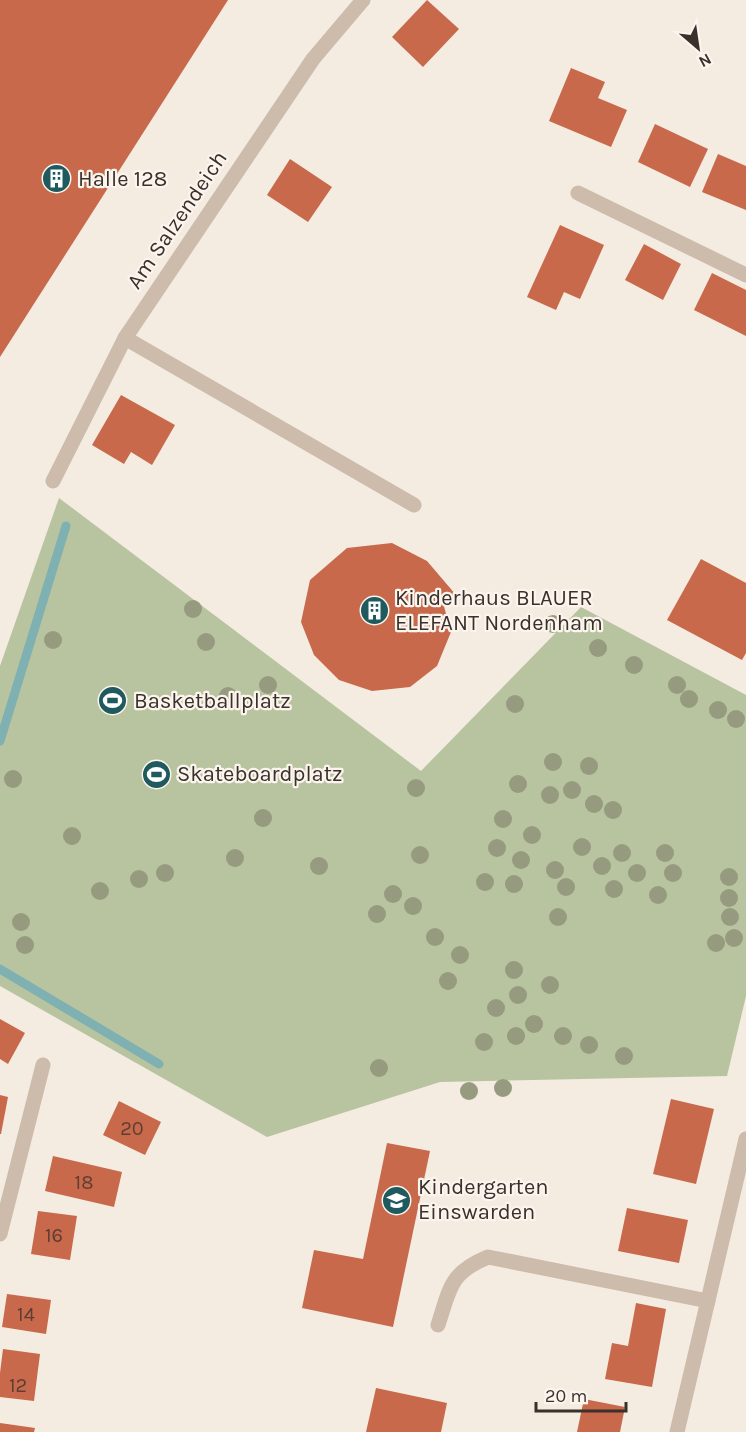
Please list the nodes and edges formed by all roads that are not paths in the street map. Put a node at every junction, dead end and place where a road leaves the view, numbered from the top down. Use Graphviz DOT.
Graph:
graph roads {
  1 [pos="363,0"];
  2 [pos="578,193"];
  3 [pos="746,275"];
  4 [pos="125,338"];
  5 [pos="53,481"];
  6 [pos="414,505"];
  7 [pos="43,1065"];
  8 [pos="746,1139"];
  9 [pos="0,1234"];
  10 [pos="708,1301"];
  11 [pos="438,1325"];
  12 [pos="677,1432"];
  1 -- 4 [label="street, Am Salzendeich"];
  2 -- 3 [label="street"];
  4 -- 5 [label="street, Am Salzendeich"];
  4 -- 6 [label="street"];
  7 -- 9 [label="street"];
  8 -- 10 [label="street"];
  10 -- 11 [label="street"];
  10 -- 12 [label="street"];
}
